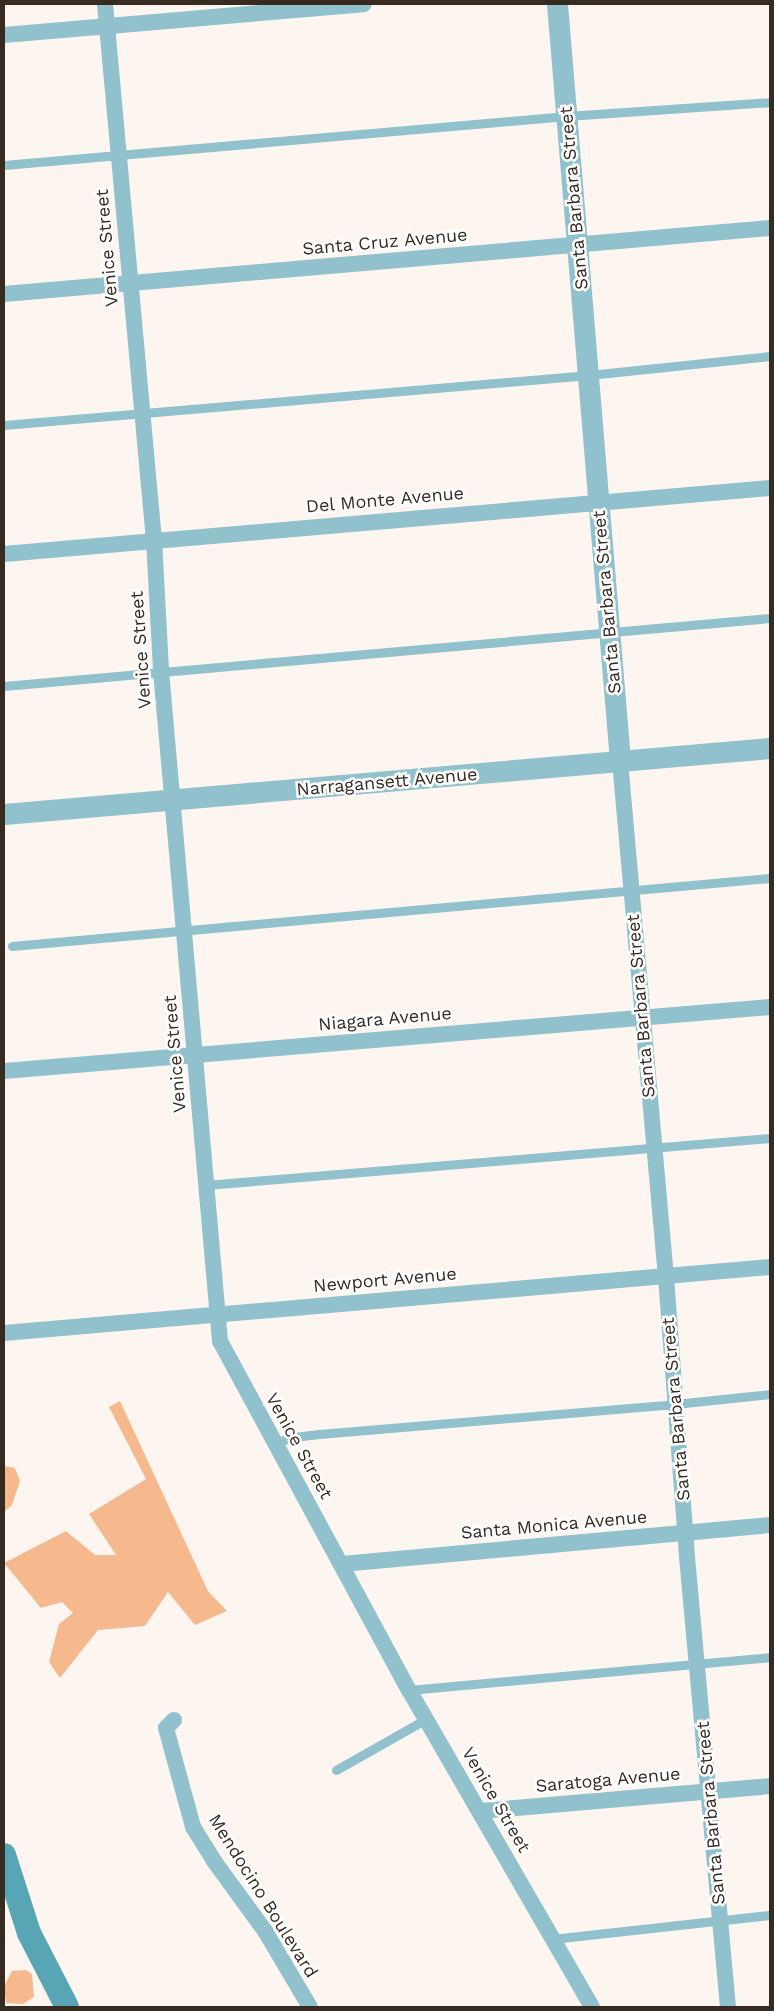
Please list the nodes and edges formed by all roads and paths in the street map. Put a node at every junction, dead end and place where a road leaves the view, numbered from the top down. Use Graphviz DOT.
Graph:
graph roads {
  1 [pos="105,4"];
  2 [pos="364,4"];
  3 [pos="556,4"];
  4 [pos="107,26"];
  5 [pos="4,35"];
  6 [pos="770,102"];
  7 [pos="567,116"];
  8 [pos="118,156"];
  9 [pos="4,166"];
  10 [pos="770,228"];
  11 [pos="578,246"];
  12 [pos="130,283"];
  13 [pos="4,294"];
  14 [pos="770,356"];
  15 [pos="589,375"];
  16 [pos="142,413"];
  17 [pos="4,425"];
  18 [pos="770,488"];
  19 [pos="598,502"];
  20 [pos="154,540"];
  21 [pos="4,554"];
  22 [pos="770,618"];
  23 [pos="609,630"];
  24 [pos="161,672"];
  25 [pos="4,686"];
  26 [pos="770,748"];
  27 [pos="620,761"];
  28 [pos="173,801"];
  29 [pos="4,814"];
  30 [pos="770,878"];
  31 [pos="631,890"];
  32 [pos="184,929"];
  33 [pos="12,946"];
  34 [pos="770,1007"];
  35 [pos="643,1019"];
  36 [pos="196,1056"];
  37 [pos="4,1071"];
  38 [pos="770,1138"];
  39 [pos="654,1148"];
  40 [pos="206,1185"];
  41 [pos="770,1267"];
  42 [pos="666,1277"];
  43 [pos="218,1315"];
  44 [pos="4,1333"];
  45 [pos="770,1394"];
  46 [pos="675,1404"];
  47 [pos="274,1443"];
  48 [pos="770,1526"];
  49 [pos="686,1533"];
  50 [pos="342,1564"];
  51 [pos="770,1657"];
  52 [pos="698,1663"];
  53 [pos="409,1690"];
  54 [pos="426,1719"];
  55 [pos="174,1720"];
  56 [pos="336,1770"];
  57 [pos="770,1786"];
  58 [pos="708,1791"];
  59 [pos="480,1811"];
  60 [pos="4,1856"];
  61 [pos="770,1915"];
  62 [pos="721,1919"];
  63 [pos="552,1939"];
  64 [pos="67,2007"];
  65 [pos="310,2007"];
  66 [pos="592,2007"];
  67 [pos="728,2007"];
  1 -- 4 [label="street, Venice Street"];
  2 -- 4 [label="street"];
  3 -- 7 [label="street, Santa Barbara Street"];
  4 -- 5 [label="street"];
  4 -- 8 [label="street, Venice Street"];
  6 -- 7 [label="lane"];
  7 -- 8 [label="lane"];
  7 -- 11 [label="street, Santa Barbara Street"];
  8 -- 9 [label="lane"];
  8 -- 12 [label="street, Venice Street"];
  10 -- 11 [label="street, Santa Cruz Avenue"];
  11 -- 12 [label="street, Santa Cruz Avenue"];
  11 -- 15 [label="street, Santa Barbara Street"];
  12 -- 13 [label="street, Santa Cruz Avenue"];
  12 -- 16 [label="street, Venice Street"];
  14 -- 15 [label="lane"];
  15 -- 16 [label="lane"];
  15 -- 19 [label="street, Santa Barbara Street"];
  16 -- 17 [label="lane"];
  16 -- 20 [label="street, Venice Street"];
  18 -- 19 [label="street, Del Monte Avenue"];
  19 -- 20 [label="street, Del Monte Avenue"];
  19 -- 23 [label="street, Santa Barbara Street"];
  20 -- 21 [label="street, Del Monte Avenue"];
  20 -- 24 [label="street, Venice Street"];
  22 -- 23 [label="lane"];
  23 -- 24 [label="lane"];
  23 -- 27 [label="street, Santa Barbara Street"];
  24 -- 25 [label="lane"];
  24 -- 28 [label="street, Venice Street"];
  26 -- 27 [label="street, Narragansett Avenue"];
  27 -- 28 [label="street, Narragansett Avenue"];
  27 -- 31 [label="street, Santa Barbara Street"];
  28 -- 29 [label="street, Narragansett Avenue"];
  28 -- 32 [label="street, Venice Street"];
  30 -- 31 [label="lane"];
  31 -- 32 [label="lane"];
  31 -- 35 [label="street, Santa Barbara Street"];
  32 -- 33 [label="lane"];
  32 -- 36 [label="street, Venice Street"];
  34 -- 35 [label="street, Niagara Avenue"];
  35 -- 36 [label="street, Niagara Avenue"];
  35 -- 39 [label="street, Santa Barbara Street"];
  36 -- 37 [label="street, Niagara Avenue"];
  36 -- 40 [label="street, Venice Street"];
  38 -- 39 [label="lane"];
  39 -- 40 [label="lane"];
  39 -- 42 [label="street, Santa Barbara Street"];
  40 -- 43 [label="street, Venice Street"];
  41 -- 42 [label="street, Newport Avenue"];
  42 -- 43 [label="street, Newport Avenue"];
  42 -- 46 [label="street, Santa Barbara Street"];
  43 -- 44 [label="street, Newport Avenue"];
  43 -- 47 [label="street, Venice Street"];
  45 -- 46 [label="lane"];
  46 -- 47 [label="lane"];
  46 -- 49 [label="street, Santa Barbara Street"];
  47 -- 50 [label="street, Venice Street"];
  48 -- 49 [label="street, Santa Monica Avenue"];
  49 -- 50 [label="street, Santa Monica Avenue"];
  49 -- 52 [label="street, Santa Barbara Street"];
  50 -- 53 [label="street, Venice Street"];
  51 -- 52 [label="lane"];
  52 -- 53 [label="lane"];
  52 -- 58 [label="street, Santa Barbara Street"];
  53 -- 54 [label="street, Venice Street"];
  54 -- 56 [label="lane"];
  54 -- 59 [label="street, Venice Street"];
  55 -- 65 [label="street, Mendocino Boulevard"];
  57 -- 58 [label="street, Saratoga Avenue"];
  58 -- 59 [label="street, Saratoga Avenue"];
  58 -- 62 [label="street, Santa Barbara Street"];
  59 -- 63 [label="street, Venice Street"];
  60 -- 64 [label="main road"];
  61 -- 62 [label="lane"];
  62 -- 63 [label="lane"];
  62 -- 67 [label="street, Santa Barbara Street"];
  63 -- 66 [label="street, Venice Street"];
}
